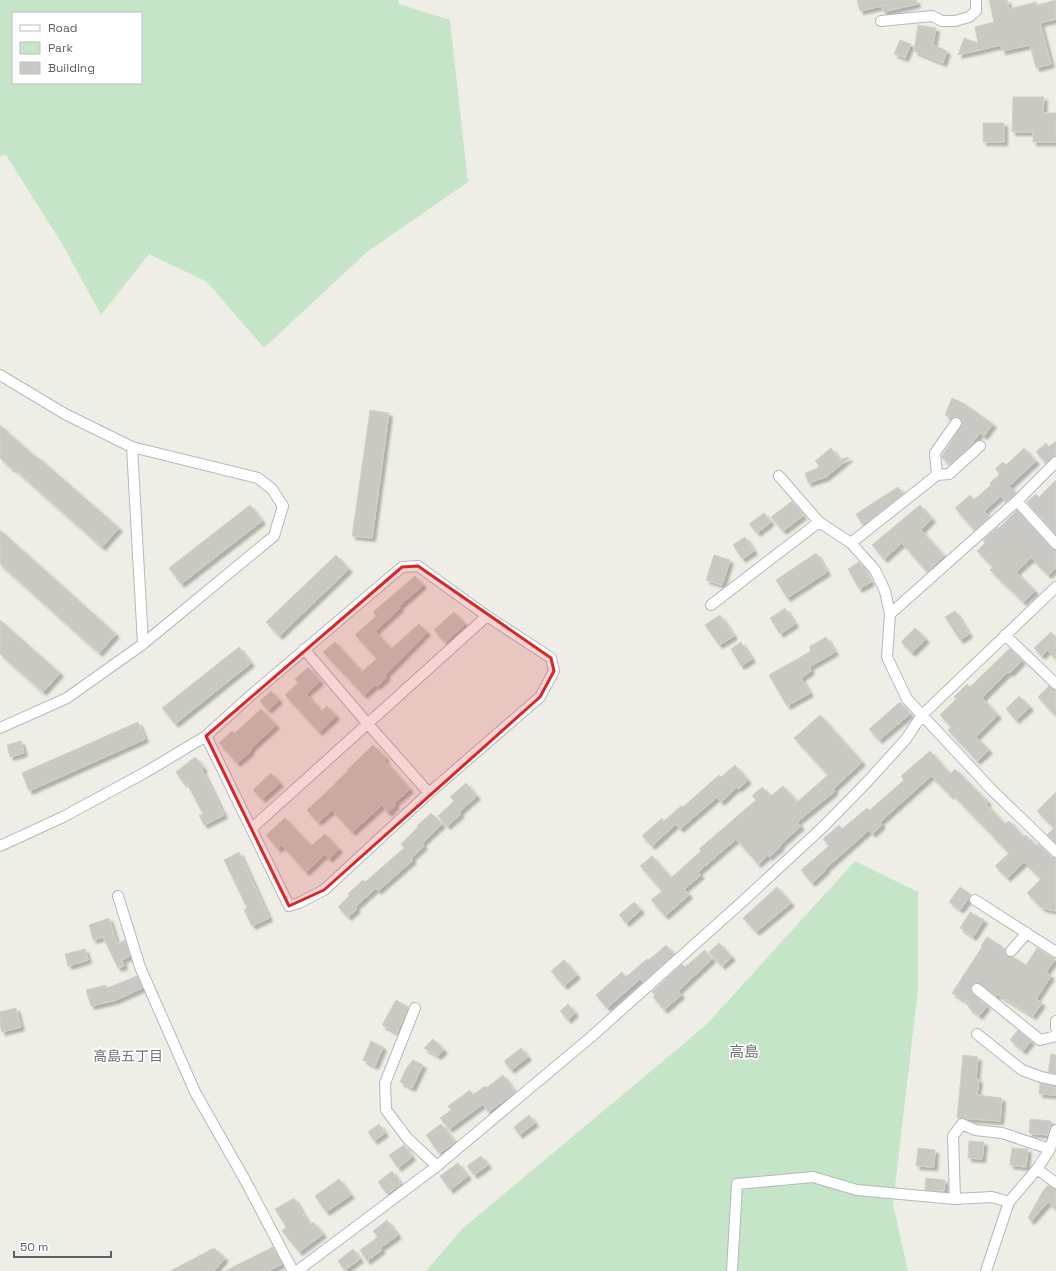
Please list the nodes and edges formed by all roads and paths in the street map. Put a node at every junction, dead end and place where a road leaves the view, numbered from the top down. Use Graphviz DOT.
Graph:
graph roads {
  1 [pos="976,0"];
  2 [pos="881,20"];
  3 [pos="0,375"];
  4 [pos="956,423"];
  5 [pos="980,446"];
  6 [pos="132,447"];
  7 [pos="1056,462"];
  8 [pos="936,475"];
  9 [pos="779,476"];
  10 [pos="1017,501"];
  11 [pos="819,522"];
  12 [pos="851,543"];
  13 [pos="1056,544"];
  14 [pos="1056,587"];
  15 [pos="711,605"];
  16 [pos="890,614"];
  17 [pos="487,616"];
  18 [pos="1005,635"];
  19 [pos="143,644"];
  20 [pos="304,649"];
  21 [pos="1056,684"];
  22 [pos="922,715"];
  23 [pos="367,723"];
  24 [pos="0,728"];
  25 [pos="206,736"];
  26 [pos="429,793"];
  27 [pos="251,829"];
  28 [pos="0,846"];
  29 [pos="1056,852"];
  30 [pos="118,896"];
  31 [pos="975,900"];
  32 [pos="1027,933"];
  33 [pos="1011,951"];
  34 [pos="1056,952"];
  35 [pos="977,989"];
  36 [pos="415,1008"];
  37 [pos="1056,1021"];
  38 [pos="1056,1028"];
  39 [pos="977,1034"];
  40 [pos="1056,1036"];
  41 [pos="1056,1080"];
  42 [pos="1056,1130"];
  43 [pos="1050,1149"];
  44 [pos="437,1166"];
  45 [pos="1037,1169"];
  46 [pos="1056,1183"];
  47 [pos="955,1199"];
  48 [pos="1009,1202"];
  49 [pos="293,1271"];
  50 [pos="297,1271"];
  51 [pos="732,1271"];
  52 [pos="986,1271"];
  1 -- 2 [label="street"];
  3 -- 6 [label="street"];
  4 -- 8 [label="street"];
  5 -- 8 [label="street"];
  6 -- 19 [label="street"];
  6 -- 19 [label="street"];
  7 -- 10 [label="street"];
  8 -- 12 [label="street"];
  9 -- 11 [label="street"];
  10 -- 13 [label="street"];
  10 -- 16 [label="street"];
  11 -- 12 [label="street"];
  11 -- 15 [label="street"];
  12 -- 16 [label="street"];
  14 -- 18 [label="street"];
  16 -- 22 [label="street"];
  17 -- 20 [label="street"];
  17 -- 23 [label="street"];
  17 -- 26 [label="street"];
  18 -- 21 [label="street"];
  18 -- 22 [label="street"];
  19 -- 24 [label="street"];
  20 -- 23 [label="street"];
  20 -- 25 [label="street"];
  22 -- 29 [label="street"];
  22 -- 44 [label="street"];
  23 -- 26 [label="street"];
  23 -- 27 [label="street"];
  25 -- 27 [label="street"];
  25 -- 28 [label="street"];
  26 -- 27 [label="street"];
  30 -- 49 [label="street"];
  31 -- 32 [label="street"];
  32 -- 33 [label="street"];
  32 -- 34 [label="street"];
  35 -- 40 [label="street"];
  36 -- 44 [label="street"];
  37 -- 38 [label="street"];
  39 -- 41 [label="street"];
  42 -- 43 [label="street"];
  43 -- 45 [label="street"];
  43 -- 47 [label="street"];
  44 -- 50 [label="street"];
  45 -- 46 [label="street"];
  45 -- 48 [label="street"];
  47 -- 48 [label="street"];
  47 -- 51 [label="street"];
  48 -- 52 [label="street"];
}
